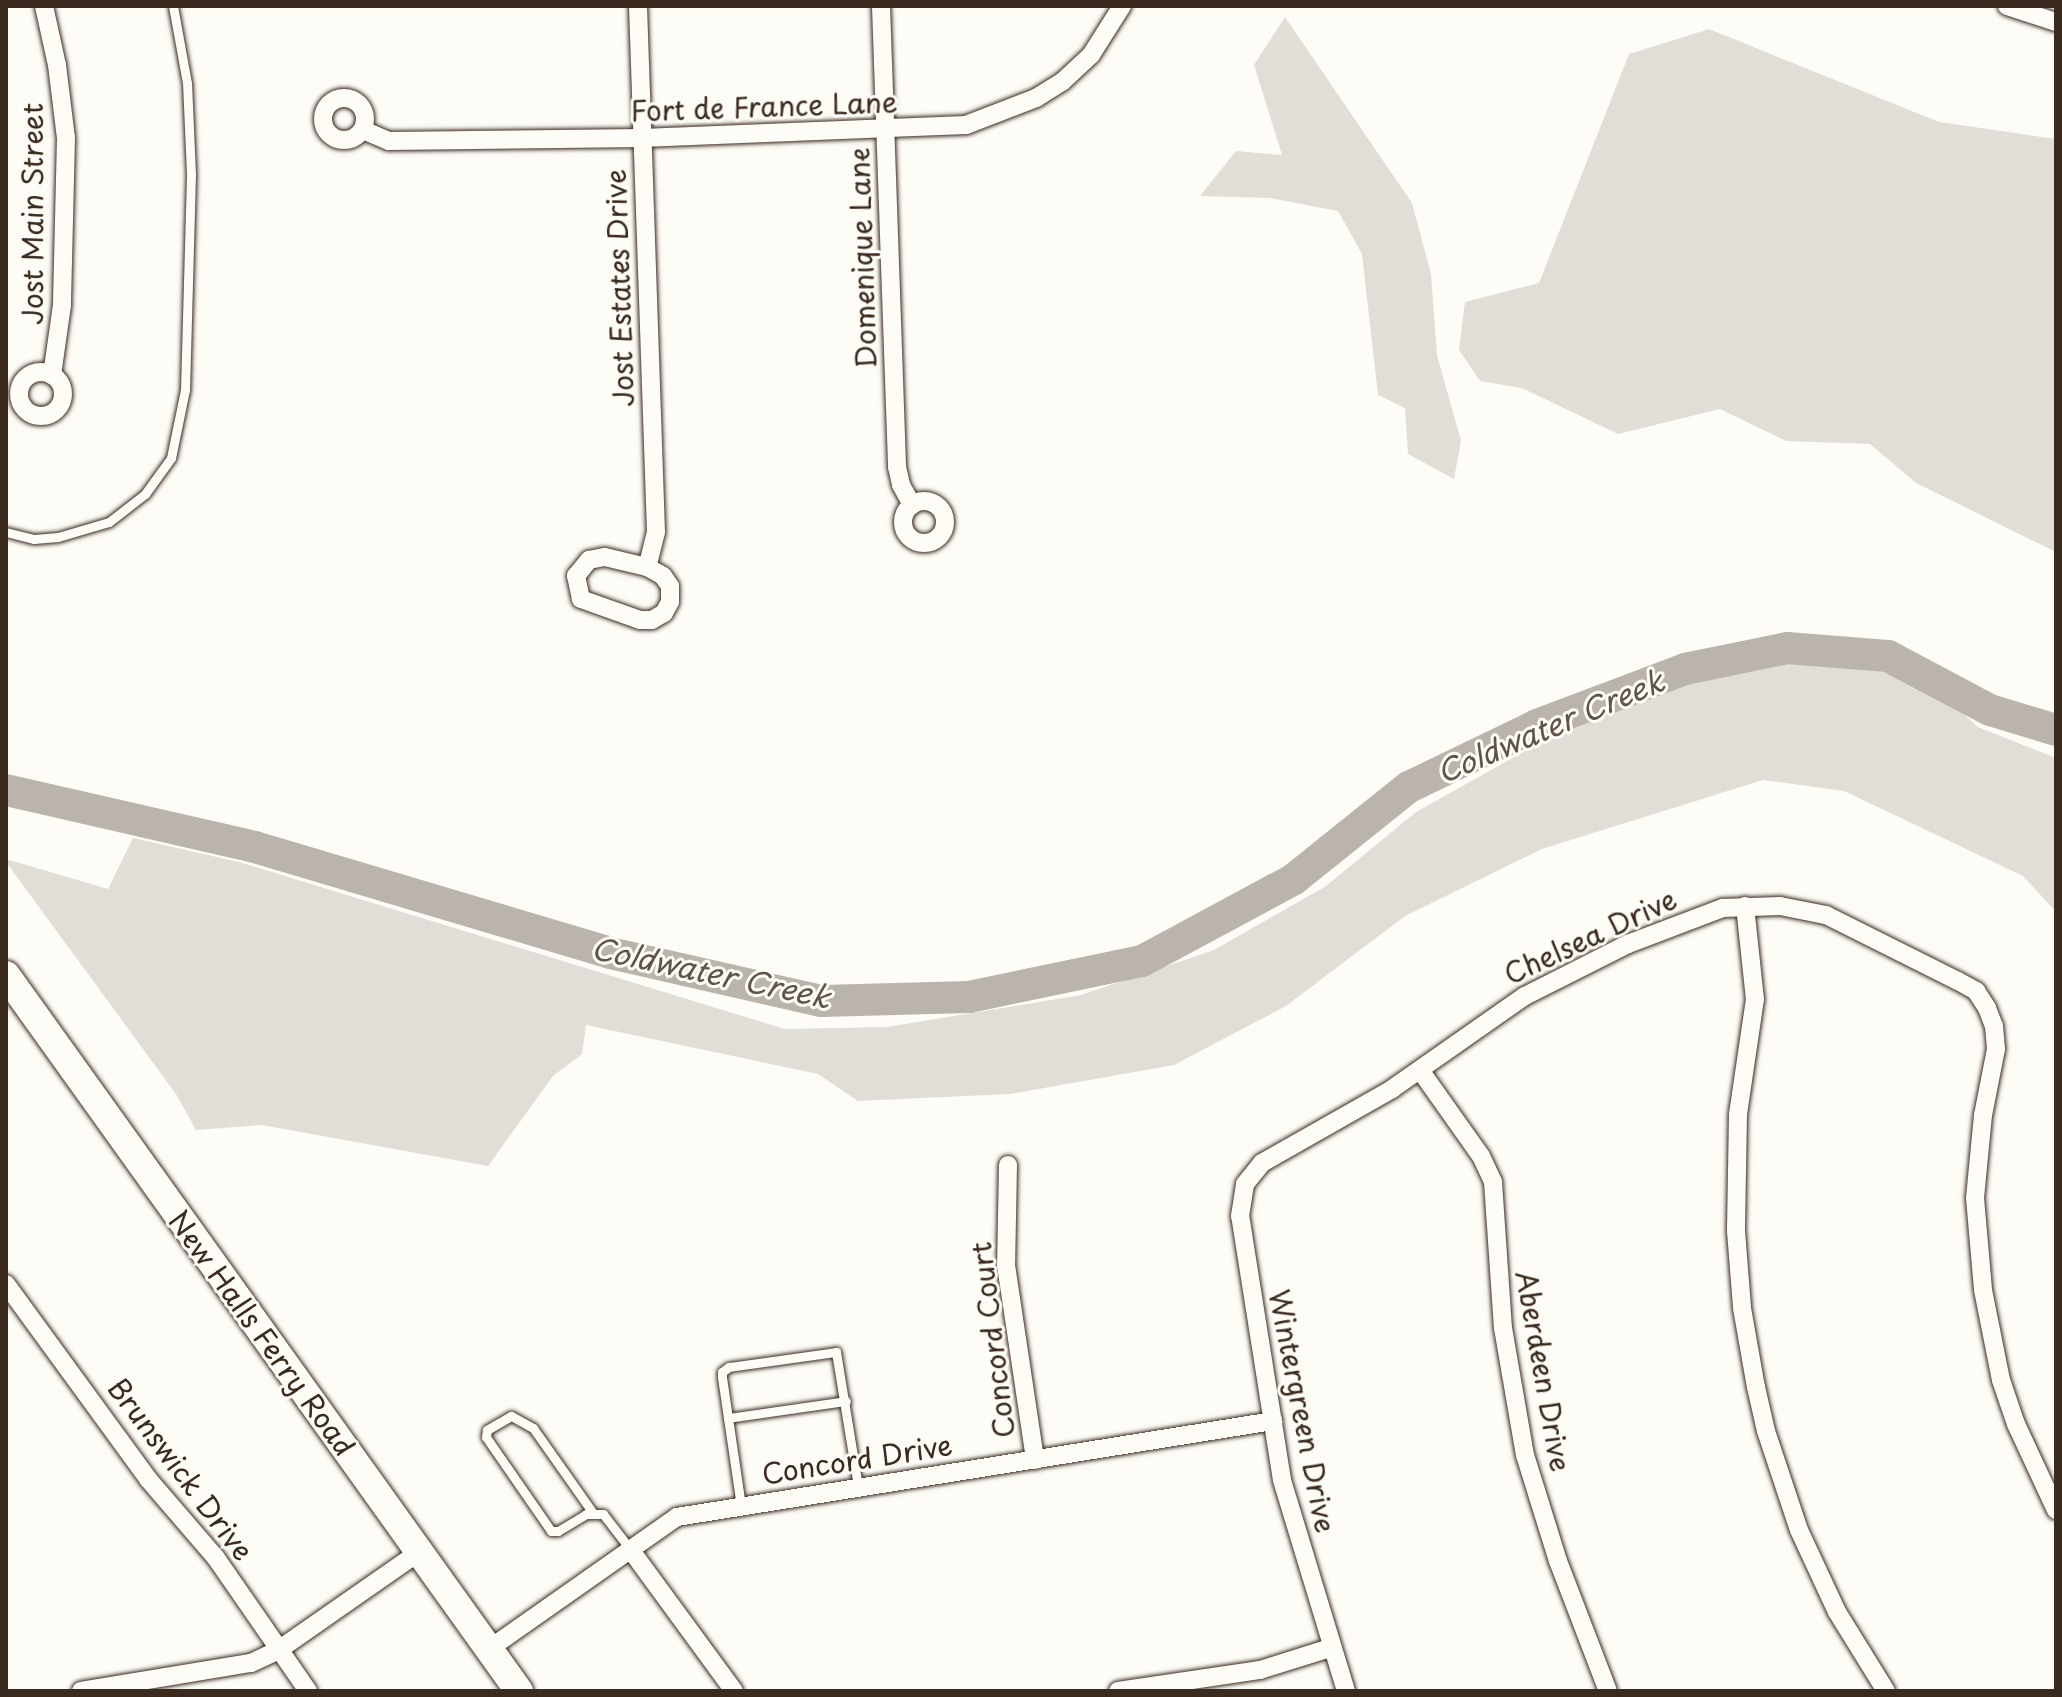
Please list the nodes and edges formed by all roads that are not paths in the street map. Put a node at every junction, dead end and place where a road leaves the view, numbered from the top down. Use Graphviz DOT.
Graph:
graph roads {
  1 [pos="44,6"];
  2 [pos="173,6"];
  3 [pos="638,6"];
  4 [pos="881,6"];
  5 [pos="1122,6"];
  6 [pos="2007,6"];
  7 [pos="2056,22"];
  8 [pos="363,130"];
  9 [pos="885,130"];
  10 [pos="642,138"];
  11 [pos="52,375"];
  12 [pos="912,505"];
  13 [pos="6,532"];
  14 [pos="647,567"];
  15 [pos="1745,906"];
  16 [pos="6,975"];
  17 [pos="1420,1070"];
  18 [pos="1008,1165"];
  19 [pos="1245,1184"];
  20 [pos="6,1284"];
  21 [pos="846,1401"];
  22 [pos="728,1418"];
  23 [pos="1273,1421"];
  24 [pos="1035,1460"];
  25 [pos="858,1487"];
  26 [pos="741,1506"];
  27 [pos="2056,1510"];
  28 [pos="593,1513"];
  29 [pos="630,1549"];
  30 [pos="419,1552"];
  31 [pos="1330,1648"];
  32 [pos="489,1649"];
  33 [pos="277,1651"];
  34 [pos="81,1691"];
  35 [pos="308,1691"];
  36 [pos="519,1691"];
  37 [pos="734,1691"];
  38 [pos="1118,1691"];
  39 [pos="1346,1691"];
  40 [pos="1608,1691"];
  41 [pos="1886,1691"];
  1 -- 11 [label="street, Jost Main Street"];
  2 -- 13 [label="lane"];
  3 -- 10 [label="street, Jost Estates Drive"];
  4 -- 9 [label="street, Domenique Lane"];
  5 -- 9 [label="street, Fort de France Lane"];
  6 -- 7 [label="street"];
  8 -- 10 [label="street, Fort de France Lane"];
  9 -- 10 [label="street, Fort de France Lane"];
  9 -- 12 [label="street, Domenique Lane"];
  10 -- 14 [label="street, Jost Estates Drive"];
  14 -- 14 [label="street"];
  15 -- 17 [label="street, Chelsea Drive"];
  15 -- 27 [label="street, Chelsea Drive"];
  15 -- 41 [label="street"];
  16 -- 30 [label="main road, New Halls Ferry Road"];
  17 -- 19 [label="street, Chelsea Drive"];
  17 -- 40 [label="street, Aberdeen Drive"];
  18 -- 24 [label="street, Concord Court"];
  19 -- 23 [label="street, Wintergreen Drive"];
  20 -- 33 [label="street, Brunswick Drive"];
  21 -- 22 [label="lane"];
  21 -- 22 [label="lane"];
  21 -- 25 [label="lane"];
  22 -- 26 [label="lane"];
  23 -- 24 [label="street, Concord Drive"];
  23 -- 31 [label="street, Wintergreen Drive"];
  24 -- 25 [label="street, Concord Drive"];
  25 -- 26 [label="street, Concord Drive"];
  26 -- 29 [label="street, Concord Drive"];
  28 -- 28 [label="lane"];
  28 -- 29 [label="lane"];
  29 -- 32 [label="street, Concord Drive"];
  29 -- 37 [label="street"];
  30 -- 32 [label="main road, New Halls Ferry Road"];
  30 -- 33 [label="street"];
  31 -- 38 [label="street"];
  31 -- 39 [label="street, Wintergreen Drive"];
  32 -- 36 [label="main road, New Halls Ferry Road"];
  33 -- 34 [label="street"];
  33 -- 35 [label="street, Brunswick Drive"];
}
